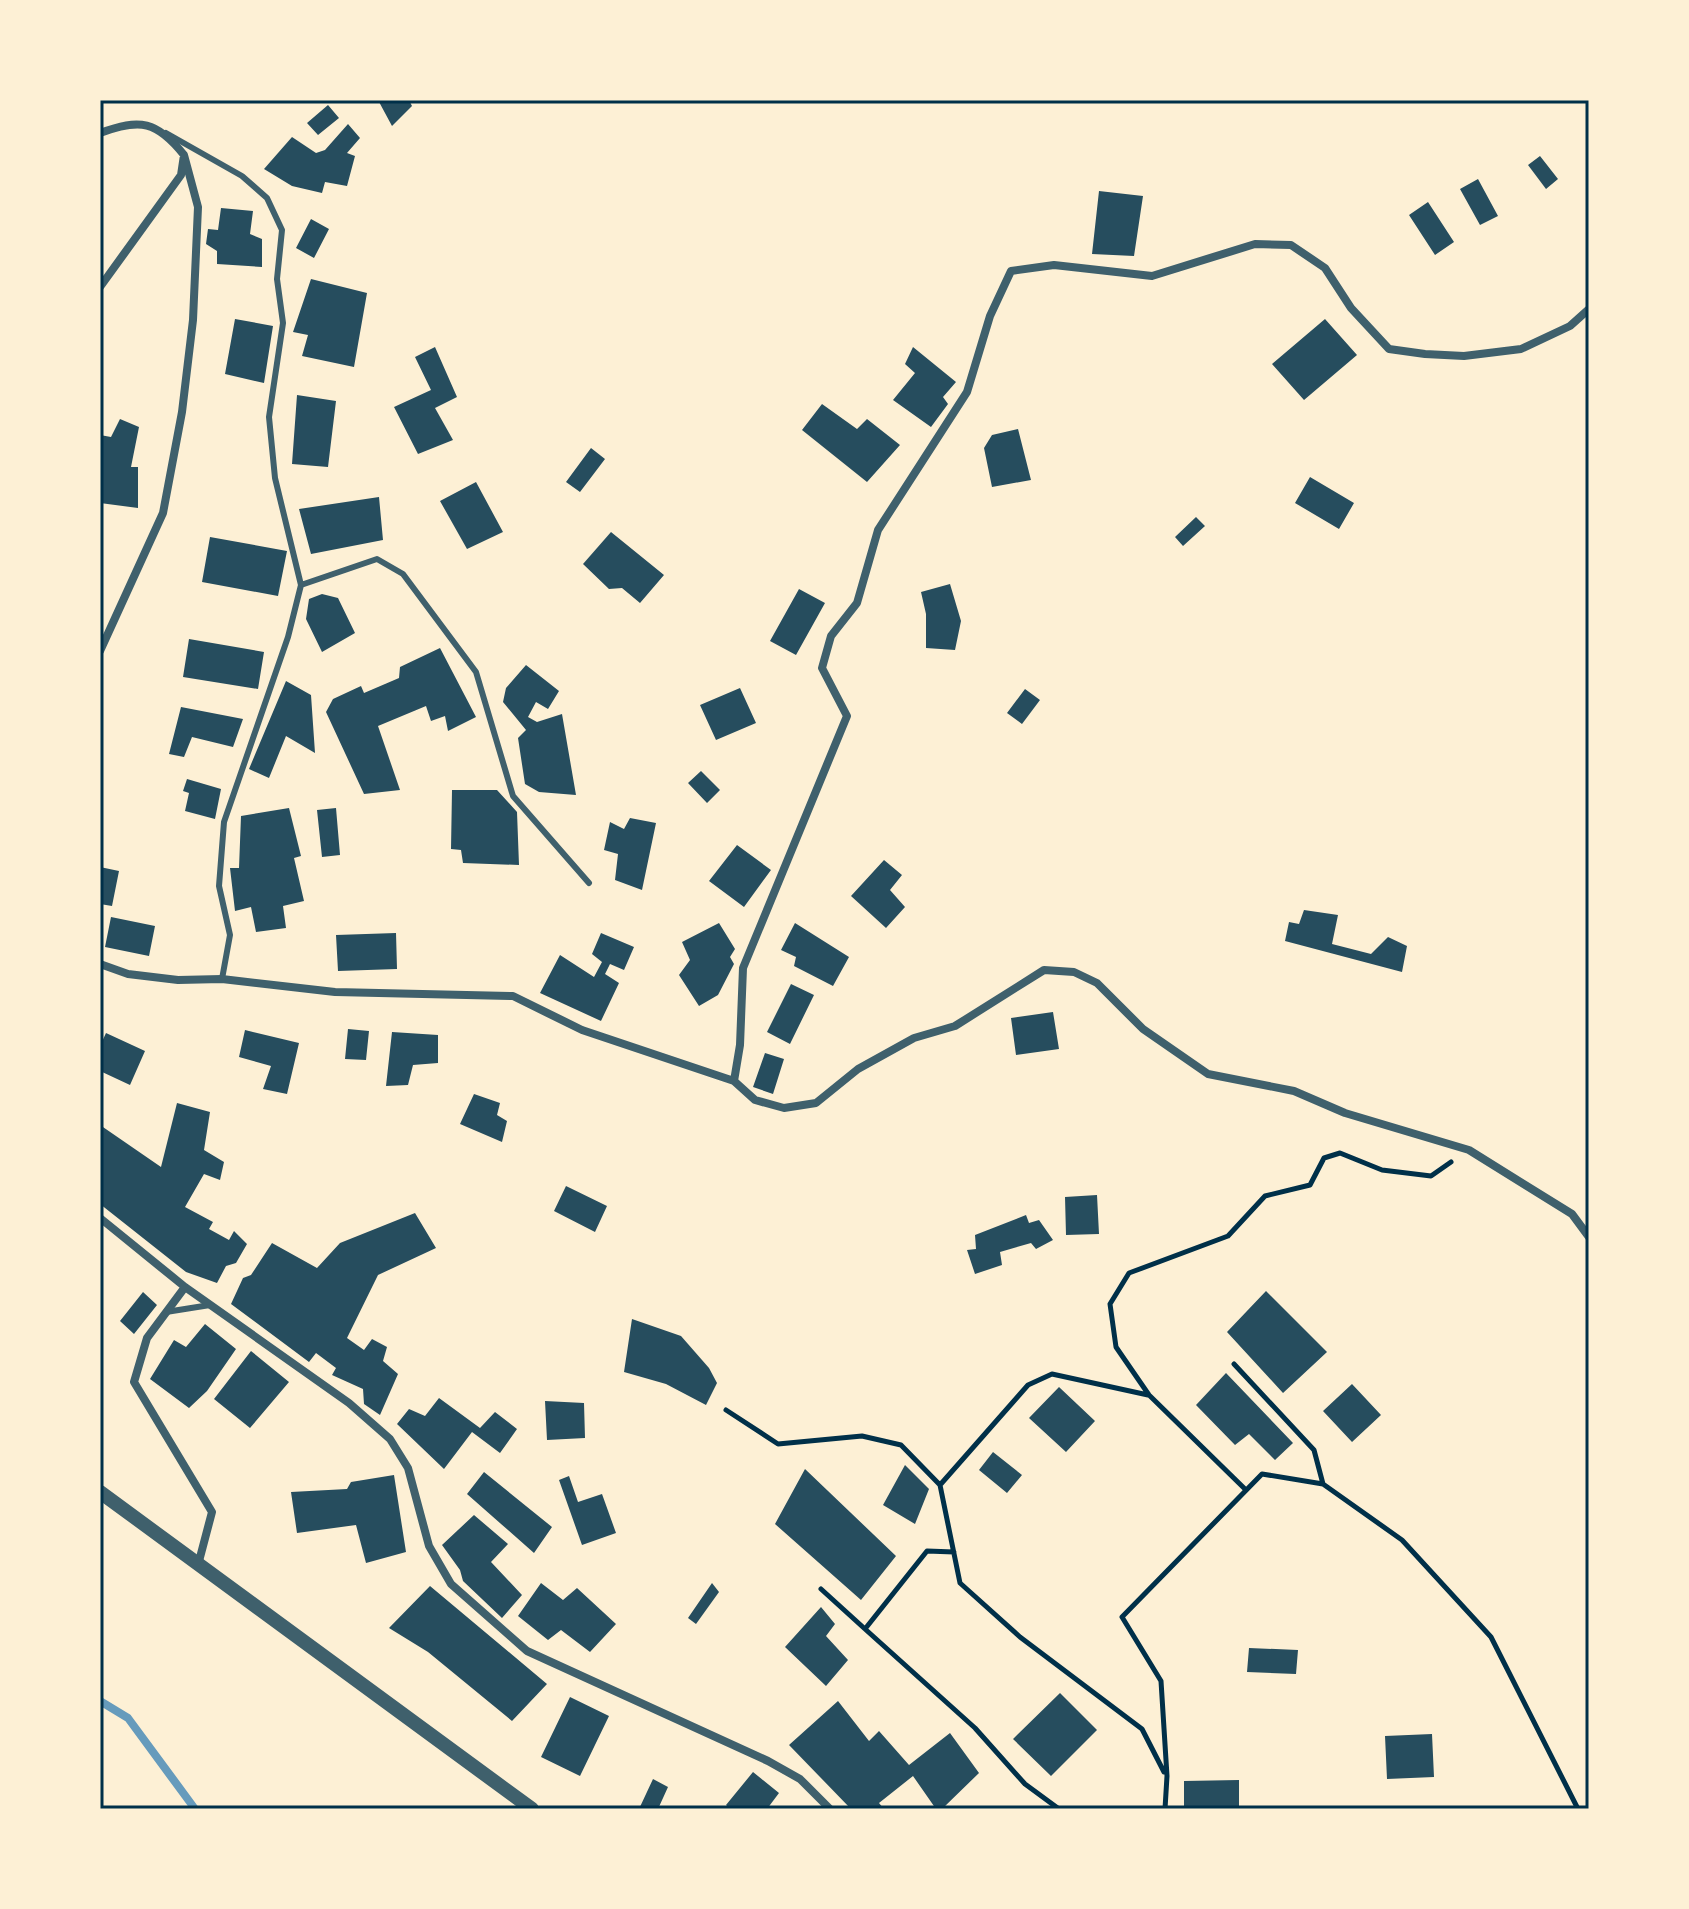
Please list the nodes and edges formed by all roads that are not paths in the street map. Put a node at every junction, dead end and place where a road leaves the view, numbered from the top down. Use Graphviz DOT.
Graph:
graph roads {
  1 [pos="100,133"];
  2 [pos="166,133"];
  3 [pos="184,155"];
  4 [pos="100,287"];
  5 [pos="1589,309"];
  6 [pos="301,585"];
  7 [pos="100,651"];
  8 [pos="589,883"];
  9 [pos="100,964"];
  10 [pos="222,979"];
  11 [pos="734,1081"];
  12 [pos="100,1218"];
  13 [pos="1589,1237"];
  14 [pos="185,1287"];
  15 [pos="210,1305"];
  16 [pos="166,1312"];
  17 [pos="100,1492"];
  18 [pos="198,1566"];
  19 [pos="532,1809"];
  20 [pos="830,1809"];
  1 -- 2 [label="street"];
  2 -- 3 [label="street"];
  2 -- 6 [label="lane"];
  3 -- 4 [label="street"];
  3 -- 7 [label="street"];
  5 -- 11 [label="street"];
  6 -- 8 [label="lane"];
  6 -- 10 [label="lane"];
  9 -- 10 [label="street"];
  10 -- 11 [label="street"];
  11 -- 13 [label="street"];
  12 -- 14 [label="street"];
  14 -- 15 [label="street"];
  14 -- 16 [label="street"];
  15 -- 16 [label="lane"];
  15 -- 20 [label="street"];
  16 -- 18 [label="street"];
  17 -- 18 [label="street"];
  18 -- 19 [label="street"];
}
